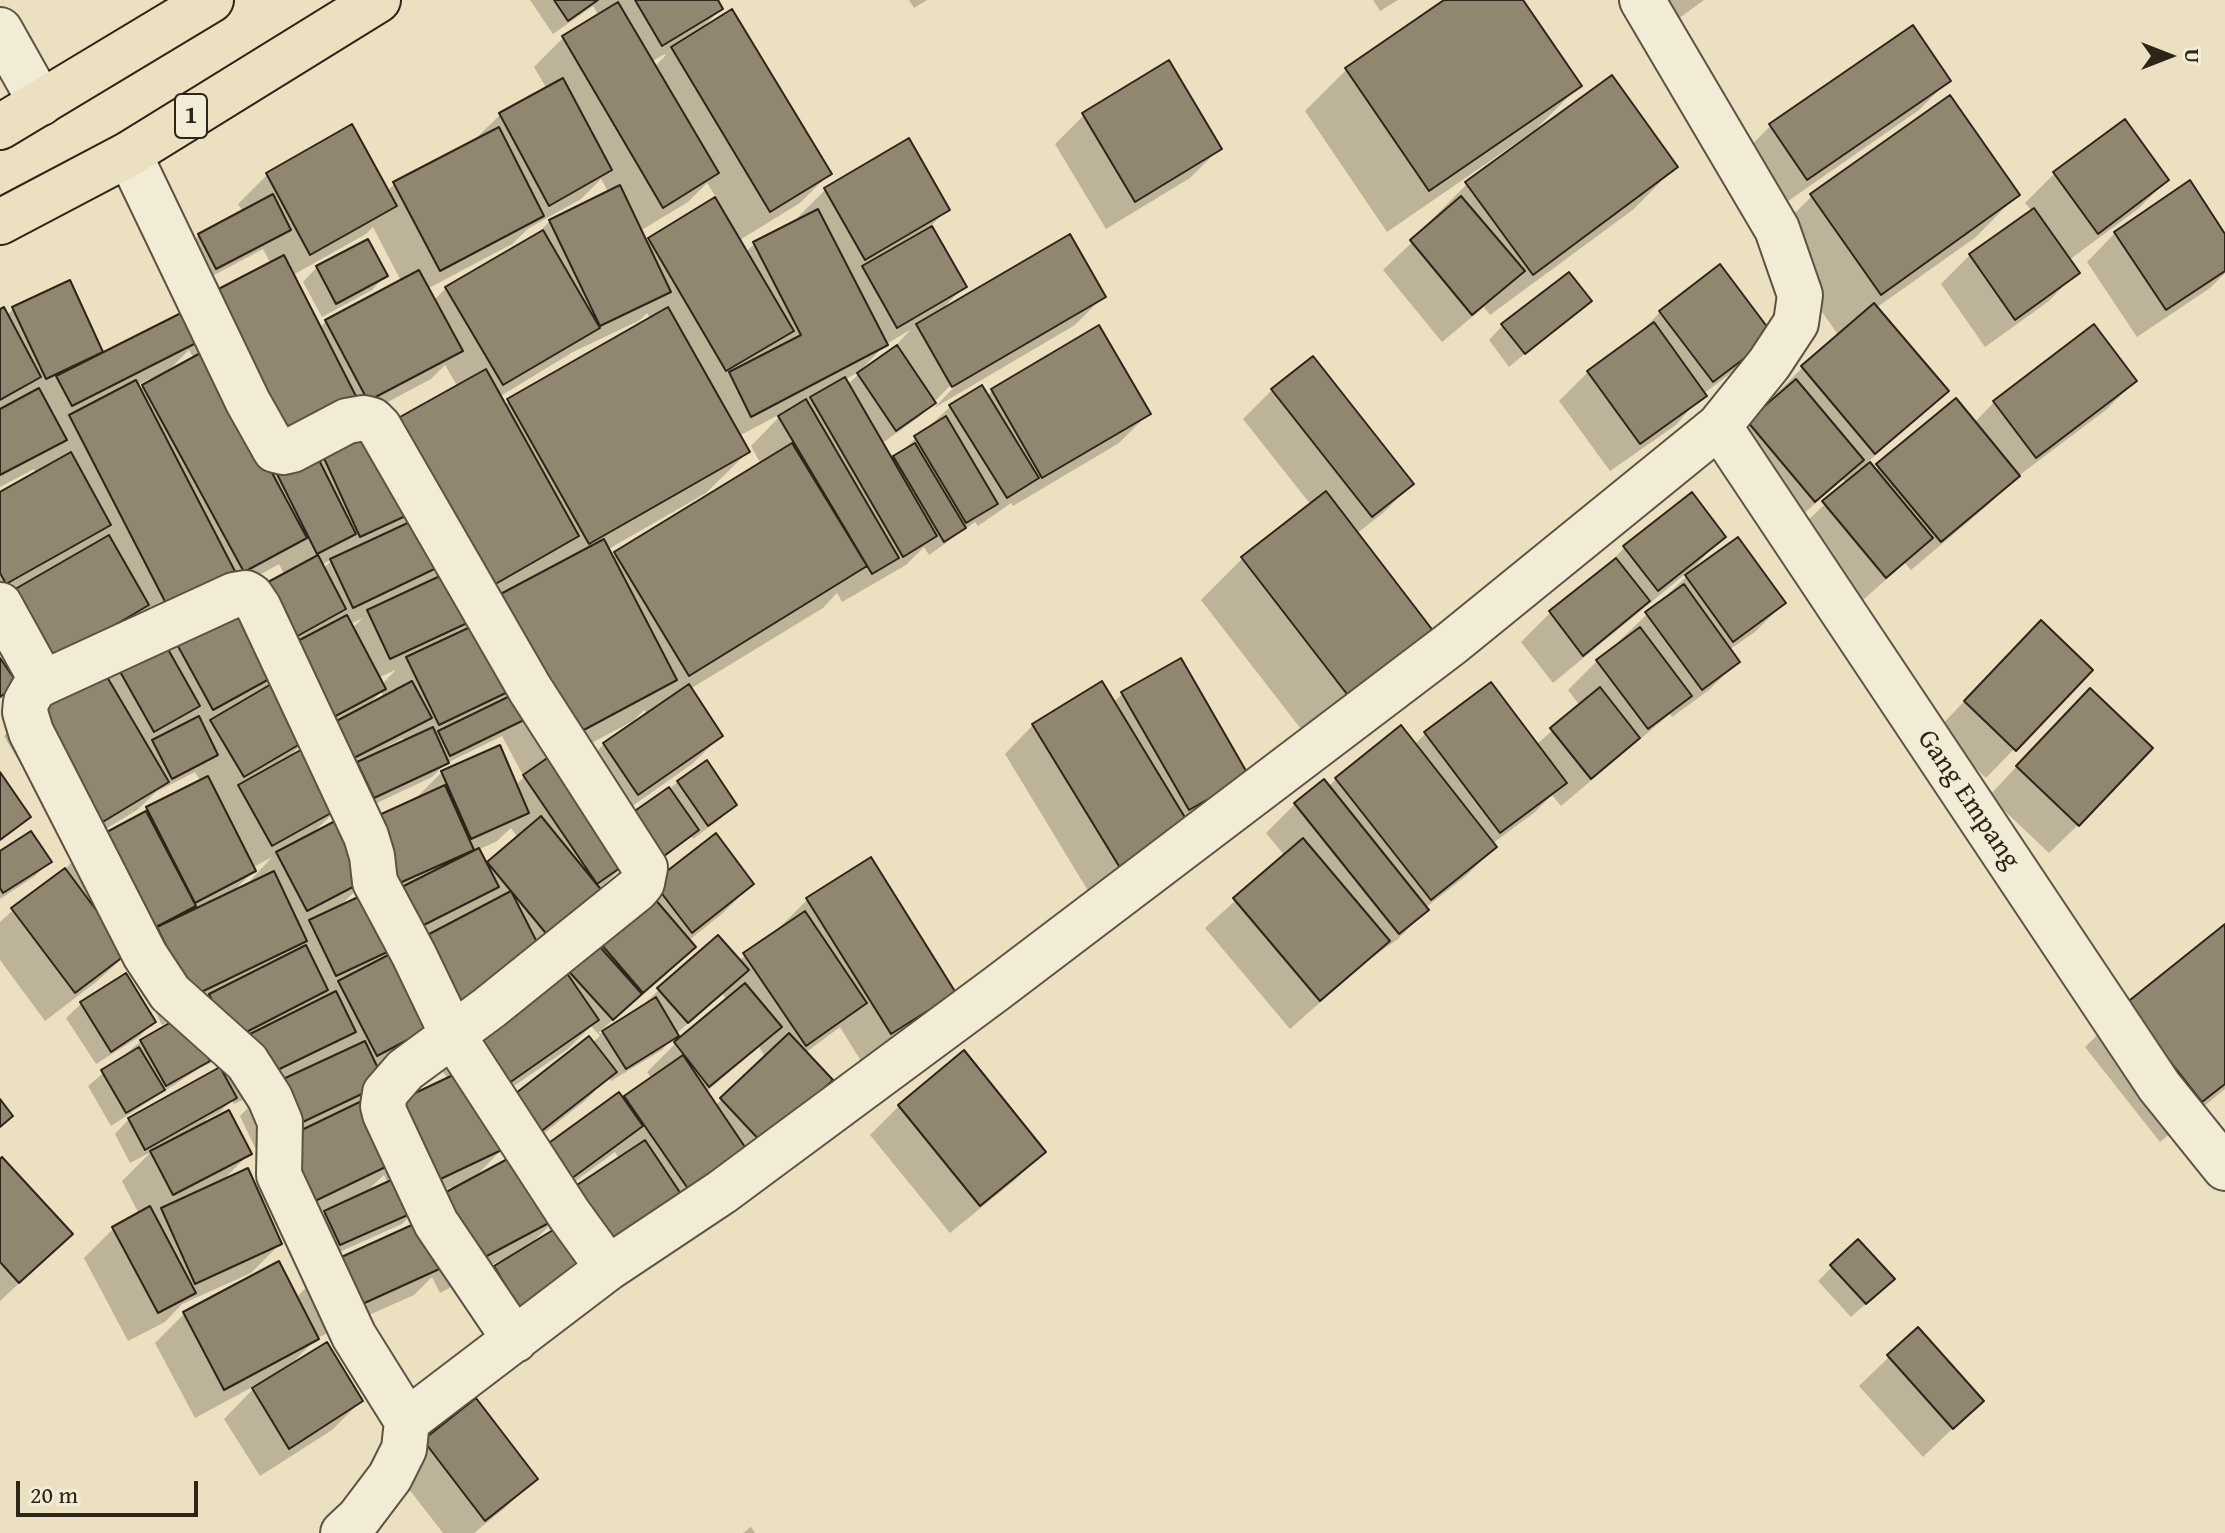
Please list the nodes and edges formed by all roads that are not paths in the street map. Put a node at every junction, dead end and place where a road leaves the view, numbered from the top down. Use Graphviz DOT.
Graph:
graph roads {
  1 [pos="211,0"];
  2 [pos="378,0"];
  3 [pos="1642,0"];
  4 [pos="0,30"];
  5 [pos="41,103"];
  6 [pos="0,127"];
  7 [pos="129,154"];
  8 [pos="0,222"];
  9 [pos="1719,426"];
  10 [pos="0,605"];
  11 [pos="43,683"];
  12 [pos="452,1034"];
  13 [pos="2225,1168"];
  14 [pos="608,1268"];
  15 [pos="515,1340"];
  16 [pos="407,1421"];
  17 [pos="343,1533"];
  1 -- 5 [label="highway"];
  2 -- 7 [label="highway, 1"];
  3 -- 9 [label="street"];
  4 -- 5 [label="street"];
  5 -- 6 [label="highway"];
  7 -- 8 [label="highway, 1"];
  7 -- 12 [label="street"];
  9 -- 13 [label="street, Gang Empang"];
  9 -- 14 [label="street"];
  10 -- 11 [label="street"];
  11 -- 12 [label="street"];
  11 -- 16 [label="street"];
  12 -- 14 [label="street"];
  12 -- 15 [label="street"];
  14 -- 15 [label="street"];
  15 -- 16 [label="street"];
  16 -- 17 [label="street"];
}
